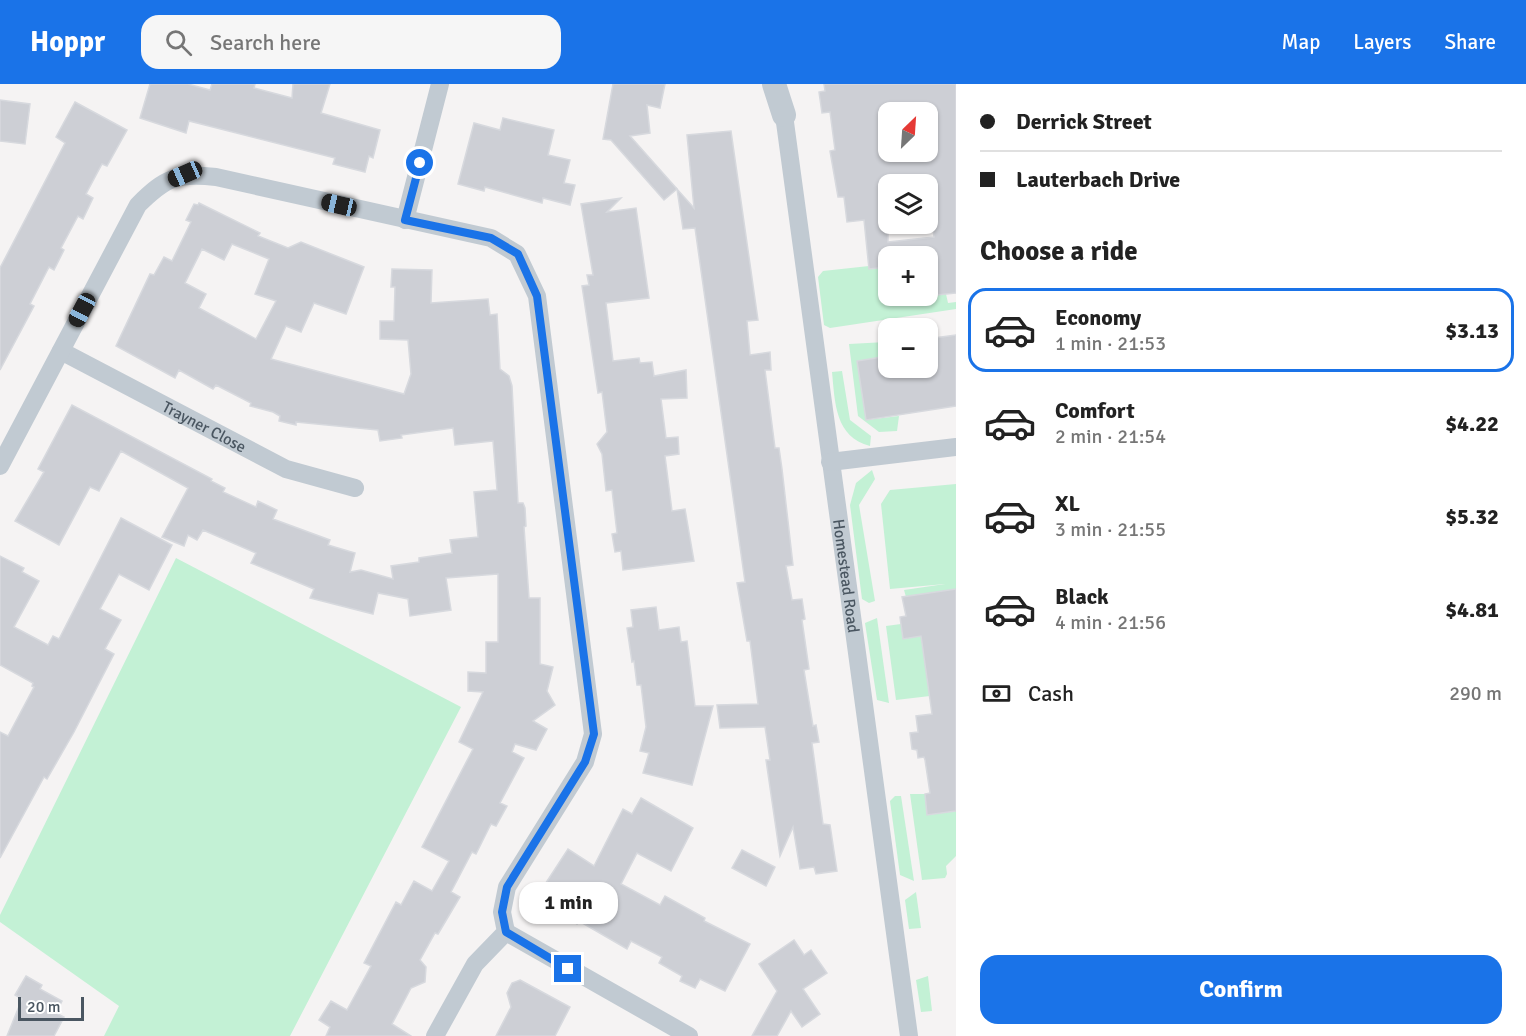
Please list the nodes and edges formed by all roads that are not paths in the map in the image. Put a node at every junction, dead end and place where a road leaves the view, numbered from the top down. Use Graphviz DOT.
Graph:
graph roads {
  1 [pos="440,84"];
  2 [pos="774,84"];
  3 [pos="787,84"];
  4 [pos="784,116"];
  5 [pos="405,220"];
  6 [pos="61,351"];
  7 [pos="956,447"];
  8 [pos="830,462"];
  9 [pos="0,466"];
  10 [pos="355,489"];
  11 [pos="506,932"];
  12 [pos="435,1036"];
  13 [pos="688,1036"];
  14 [pos="909,1036"];
  1 -- 5 [label="street"];
  2 -- 4 [label="street, Homestead Road"];
  3 -- 4 [label="street, Homestead Road"];
  4 -- 8 [label="street, Homestead Road"];
  5 -- 6 [label="street"];
  5 -- 11 [label="street"];
  6 -- 9 [label="street"];
  6 -- 10 [label="street, Trayner Close"];
  7 -- 8 [label="street"];
  8 -- 14 [label="street, Homestead Road"];
  11 -- 12 [label="street"];
  11 -- 13 [label="street"];
}
